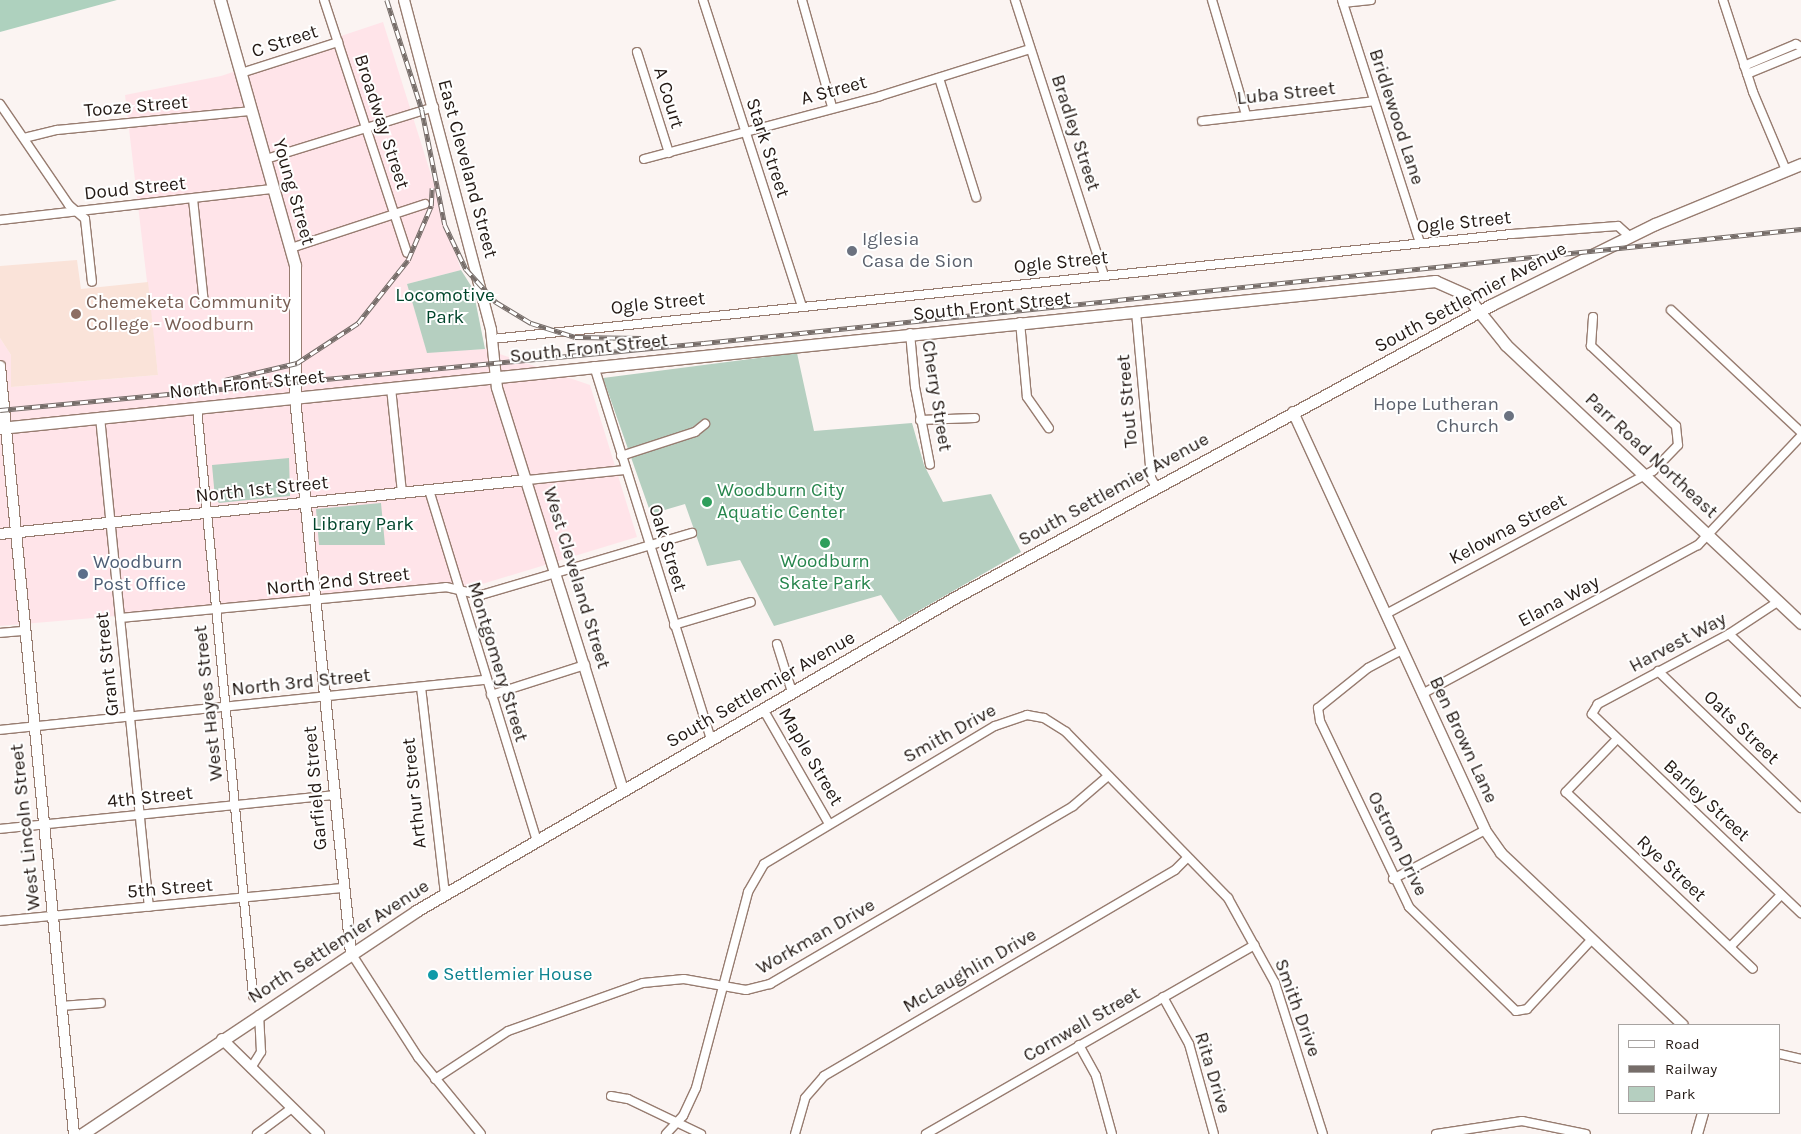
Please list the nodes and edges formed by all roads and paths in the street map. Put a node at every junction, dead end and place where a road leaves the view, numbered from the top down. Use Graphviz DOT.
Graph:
graph roads {
  1 [pos="220,0"];
  2 [pos="324,0"];
  3 [pos="404,0"];
  4 [pos="703,0"];
  5 [pos="802,0"];
  6 [pos="1015,0"];
  7 [pos="1212,0"];
  8 [pos="1370,0"];
  9 [pos="1723,0"];
  10 [pos="1343,1"];
  11 [pos="338,42"];
  12 [pos="1030,49"];
  13 [pos="1799,49"];
  14 [pos="637,52"];
  15 [pos="1744,66"];
  16 [pos="241,73"];
  17 [pos="1747,74"];
  18 [pos="939,78"];
  19 [pos="1374,101"];
  20 [pos="0,104"];
  21 [pos="434,107"];
  22 [pos="832,107"];
  23 [pos="252,112"];
  24 [pos="1246,115"];
  25 [pos="1202,121"];
  26 [pos="366,128"];
  27 [pos="745,132"];
  28 [pos="24,138"];
  29 [pos="669,153"];
  30 [pos="644,158"];
  31 [pos="266,160"];
  32 [pos="1801,164"];
  33 [pos="1786,170"];
  34 [pos="274,189"];
  35 [pos="976,197"];
  36 [pos="193,199"];
  37 [pos="425,204"];
  38 [pos="78,212"];
  39 [pos="393,213"];
  40 [pos="0,220"];
  41 [pos="1630,236"];
  42 [pos="1420,244"];
  43 [pos="291,248"];
  44 [pos="407,253"];
  45 [pos="1104,275"];
  46 [pos="92,282"];
  47 [pos="204,303"];
  48 [pos="802,306"];
  49 [pos="1671,310"];
  50 [pos="1136,312"];
  51 [pos="1480,312"];
  52 [pos="1593,317"];
  53 [pos="1020,322"];
  54 [pos="910,333"];
  55 [pos="492,339"];
  56 [pos="0,366"];
  57 [pos="594,366"];
  58 [pos="496,377"];
  59 [pos="392,388"];
  60 [pos="295,398"];
  61 [pos="197,408"];
  62 [pos="1293,412"];
  63 [pos="100,418"];
  64 [pos="974,418"];
  65 [pos="920,420"];
  66 [pos="705,424"];
  67 [pos="2,428"];
  68 [pos="1049,428"];
  69 [pos="1801,434"];
  70 [pos="621,456"];
  71 [pos="930,465"];
  72 [pos="625,470"];
  73 [pos="1645,475"];
  74 [pos="527,480"];
  75 [pos="1156,487"];
  76 [pos="429,490"];
  77 [pos="402,493"];
  78 [pos="304,504"];
  79 [pos="207,513"];
  80 [pos="110,523"];
  81 [pos="14,532"];
  82 [pos="692,532"];
  83 [pos="0,534"];
  84 [pos="1708,534"];
  85 [pos="649,544"];
  86 [pos="556,573"];
  87 [pos="458,590"];
  88 [pos="314,601"];
  89 [pos="751,602"];
  90 [pos="1779,602"];
  91 [pos="218,611"];
  92 [pos="1386,614"];
  93 [pos="120,618"];
  94 [pos="1801,622"];
  95 [pos="674,624"];
  96 [pos="24,631"];
  97 [pos="0,633"];
  98 [pos="1729,634"];
  99 [pos="777,644"];
  100 [pos="1402,650"];
  101 [pos="585,665"];
  102 [pos="1658,672"];
  103 [pos="486,680"];
  104 [pos="421,687"];
  105 [pos="792,692"];
  106 [pos="1422,694"];
  107 [pos="491,695"];
  108 [pos="325,698"];
  109 [pos="1801,703"];
  110 [pos="227,707"];
  111 [pos="763,709"];
  112 [pos="1592,710"];
  113 [pos="129,717"];
  114 [pos="33,726"];
  115 [pos="0,730"];
  116 [pos="712,739"];
  117 [pos="1617,739"];
  118 [pos="1108,776"];
  119 [pos="624,790"];
  120 [pos="334,796"];
  121 [pos="237,805"];
  122 [pos="1801,808"];
  123 [pos="139,815"];
  124 [pos="828,822"];
  125 [pos="43,825"];
  126 [pos="0,829"];
  127 [pos="1484,830"];
  128 [pos="537,842"];
  129 [pos="1188,858"];
  130 [pos="1393,879"];
  131 [pos="343,888"];
  132 [pos="445,894"];
  133 [pos="1781,895"];
  134 [pos="246,898"];
  135 [pos="149,907"];
  136 [pos="1801,913"];
  137 [pos="52,916"];
  138 [pos="0,921"];
  139 [pos="1592,939"];
  140 [pos="1255,945"];
  141 [pos="1730,948"];
  142 [pos="351,953"];
  143 [pos="1753,969"];
  144 [pos="723,986"];
  145 [pos="254,995"];
  146 [pos="1163,997"];
  147 [pos="101,1003"];
  148 [pos="62,1006"];
  149 [pos="259,1015"];
  150 [pos="1682,1024"];
  151 [pos="222,1039"];
  152 [pos="1079,1046"];
  153 [pos="1781,1054"];
  154 [pos="1801,1059"];
  155 [pos="251,1068"];
  156 [pos="435,1079"];
  157 [pos="611,1096"];
  158 [pos="292,1108"];
  159 [pos="1703,1114"];
  160 [pos="675,1124"];
  161 [pos="74,1134"];
  162 [pos="82,1134"];
  163 [pos="257,1134"];
  164 [pos="319,1134"];
  165 [pos="481,1134"];
  166 [pos="666,1134"];
  167 [pos="701,1134"];
  168 [pos="795,1134"];
  169 [pos="926,1134"];
  170 [pos="1112,1134"];
  171 [pos="1214,1134"];
  172 [pos="1324,1134"];
  173 [pos="1436,1134"];
  174 [pos="1586,1134"];
  175 [pos="1697,1134"];
  1 -- 16 [label="main road, Young Street"];
  2 -- 11 [label="street, Broadway Street"];
  3 -- 21 [label="street, East Cleveland Street"];
  4 -- 27 [label="street, Stark Street"];
  5 -- 22 [label="street"];
  6 -- 12 [label="street, Bradley Street"];
  7 -- 24 [label="street"];
  8 -- 10 [label="street"];
  9 -- 15 [label="street"];
  10 -- 19 [label="street, Bridlewood Lane"];
  11 -- 16 [label="street, C Street"];
  11 -- 26 [label="street, Broadway Street"];
  12 -- 18 [label="street, A Street"];
  12 -- 45 [label="street, Bradley Street"];
  13 -- 15 [label="street"];
  13 -- 17 [label="street"];
  14 -- 29 [label="street, A Court"];
  15 -- 17 [label="street"];
  16 -- 23 [label="main road, Young Street"];
  17 -- 33 [label="street"];
  18 -- 22 [label="street, A Street"];
  18 -- 35 [label="street"];
  19 -- 24 [label="street, Luba Street"];
  19 -- 42 [label="street, Bridlewood Lane"];
  20 -- 28 [label="street"];
  21 -- 26 [label="street"];
  21 -- 55 [label="street, East Cleveland Street"];
  22 -- 27 [label="street, A Street"];
  23 -- 28 [label="street, Tooze Street"];
  23 -- 31 [label="main road, Young Street"];
  24 -- 25 [label="street, Luba Street"];
  26 -- 31 [label="street"];
  26 -- 39 [label="street, Broadway Street"];
  27 -- 29 [label="street, A Street"];
  27 -- 48 [label="street, Stark Street"];
  28 -- 38 [label="street"];
  29 -- 30 [label="street, A Street"];
  31 -- 34 [label="main road, Young Street"];
  32 -- 33 [label="main road, South Settlemier Avenue"];
  33 -- 41 [label="main road, South Settlemier Avenue"];
  34 -- 36 [label="street, Doud Street"];
  34 -- 43 [label="main road, Young Street"];
  36 -- 38 [label="street, Doud Street"];
  36 -- 47 [label="street"];
  37 -- 39 [label="street"];
  38 -- 40 [label="street, Doud Street"];
  38 -- 46 [label="street"];
  39 -- 43 [label="street"];
  39 -- 44 [label="street, Broadway Street"];
  41 -- 42 [label="street, Ogle Street"];
  41 -- 51 [label="main road, South Settlemier Avenue"];
  42 -- 45 [label="street, Ogle Street"];
  43 -- 60 [label="main road, Young Street"];
  45 -- 48 [label="street, Ogle Street"];
  48 -- 55 [label="street, Ogle Street"];
  49 -- 69 [label="street"];
  50 -- 51 [label="main road, South Front Street"];
  50 -- 53 [label="main road, South Front Street"];
  50 -- 75 [label="street, Tout Street"];
  51 -- 62 [label="main road, South Settlemier Avenue"];
  51 -- 73 [label="main road, Parr Road Northeast"];
  52 -- 73 [label="street, Kelowna Street"];
  53 -- 54 [label="main road, South Front Street"];
  53 -- 68 [label="street"];
  54 -- 57 [label="main road, South Front Street"];
  54 -- 65 [label="street, Cherry Street"];
  55 -- 58 [label="street, East Cleveland Street"];
  56 -- 67 [label="street, West Lincoln Street"];
  57 -- 58 [label="main road, South Front Street"];
  57 -- 70 [label="street, Oak Street"];
  58 -- 59 [label="main road, North Front Street"];
  58 -- 74 [label="street, West Cleveland Street"];
  59 -- 60 [label="main road, North Front Street"];
  59 -- 77 [label="street"];
  60 -- 61 [label="main road, North Front Street"];
  60 -- 78 [label="street, Garfield Street"];
  61 -- 63 [label="main road, North Front Street"];
  61 -- 79 [label="street, West Hayes Street"];
  62 -- 75 [label="main road, South Settlemier Avenue"];
  62 -- 92 [label="street, Ben Brown Lane"];
  63 -- 67 [label="main road, North Front Street"];
  63 -- 80 [label="street, Grant Street"];
  64 -- 65 [label="street"];
  65 -- 71 [label="street, Cherry Street"];
  66 -- 70 [label="street"];
  67 -- 81 [label="street, West Lincoln Street"];
  69 -- 84 [label="street, Elana Way"];
  70 -- 72 [label="street, Oak Street"];
  72 -- 74 [label="street"];
  72 -- 85 [label="street, Oak Street"];
  73 -- 84 [label="main road, Parr Road Northeast"];
  73 -- 92 [label="street, Kelowna Street"];
  74 -- 76 [label="street, North 1st Street"];
  74 -- 86 [label="street, West Cleveland Street"];
  75 -- 105 [label="main road, South Settlemier Avenue"];
  76 -- 77 [label="street, North 1st Street"];
  76 -- 87 [label="street, Montgomery Street"];
  77 -- 78 [label="street, North 1st Street"];
  78 -- 79 [label="street, North 1st Street"];
  78 -- 88 [label="street, Garfield Street"];
  79 -- 80 [label="street, North 1st Street"];
  79 -- 91 [label="street, West Hayes Street"];
  80 -- 81 [label="street, North 1st Street"];
  80 -- 93 [label="street, Grant Street"];
  81 -- 83 [label="street, North 1st Street"];
  81 -- 96 [label="street, West Lincoln Street"];
  82 -- 85 [label="street, North 2nd Street"];
  84 -- 90 [label="main road, Parr Road Northeast"];
  84 -- 106 [label="street, Elana Way"];
  85 -- 86 [label="street, North 2nd Street"];
  85 -- 95 [label="street, Oak Street"];
  86 -- 87 [label="street, North 2nd Street"];
  86 -- 101 [label="street, West Cleveland Street"];
  87 -- 88 [label="street, North 2nd Street"];
  87 -- 103 [label="street, Montgomery Street"];
  88 -- 91 [label="street, North 2nd Street"];
  88 -- 108 [label="street, Garfield Street"];
  89 -- 95 [label="street"];
  90 -- 94 [label="main road, Parr Road Northeast"];
  90 -- 98 [label="street, Harvest Way"];
  91 -- 93 [label="street, North 2nd Street"];
  91 -- 110 [label="street, West Hayes Street"];
  92 -- 100 [label="street, Ben Brown Lane"];
  93 -- 113 [label="street, Grant Street"];
  95 -- 116 [label="street, Oak Street"];
  96 -- 97 [label="street"];
  96 -- 114 [label="street, West Lincoln Street"];
  98 -- 102 [label="street, Harvest Way"];
  98 -- 109 [label="street"];
  99 -- 105 [label="street"];
  100 -- 106 [label="street, Ben Brown Lane"];
  100 -- 130 [label="street, Ostrom Drive"];
  101 -- 107 [label="street"];
  101 -- 119 [label="street, West Cleveland Street"];
  102 -- 112 [label="street, Harvest Way"];
  102 -- 122 [label="street, Oats Street"];
  103 -- 104 [label="street, North 3rd Street"];
  103 -- 107 [label="street, Montgomery Street"];
  104 -- 108 [label="street, North 3rd Street"];
  104 -- 132 [label="street, Arthur Street"];
  105 -- 111 [label="main road, South Settlemier Avenue"];
  106 -- 127 [label="street, Ben Brown Lane"];
  107 -- 128 [label="street, Montgomery Street"];
  108 -- 110 [label="street, North 3rd Street"];
  108 -- 120 [label="street, Garfield Street"];
  110 -- 113 [label="street, North 3rd Street"];
  110 -- 121 [label="street, West Hayes Street"];
  111 -- 116 [label="main road, South Settlemier Avenue"];
  111 -- 124 [label="street, Maple Street"];
  112 -- 117 [label="street, Barley Street"];
  113 -- 114 [label="street, North 3rd Street"];
  113 -- 123 [label="street, Grant Street"];
  114 -- 115 [label="street, North 3rd Street"];
  114 -- 125 [label="street, West Lincoln Street"];
  116 -- 119 [label="main road, South Settlemier Avenue"];
  117 -- 133 [label="street, Barley Street"];
  117 -- 141 [label="street, Rye Street"];
  118 -- 124 [label="street, Smith Drive"];
  118 -- 129 [label="street, Smith Drive"];
  118 -- 144 [label="street, Workman Drive"];
  119 -- 128 [label="main road, North Settlemier Avenue"];
  120 -- 121 [label="street, 4th Street"];
  120 -- 131 [label="street, Garfield Street"];
  121 -- 123 [label="street, 4th Street"];
  121 -- 134 [label="street, West Hayes Street"];
  123 -- 125 [label="street, 4th Street"];
  123 -- 135 [label="street, Grant Street"];
  124 -- 144 [label="street, Smith Drive"];
  125 -- 126 [label="street, 4th Street"];
  125 -- 137 [label="street, West Lincoln Street"];
  127 -- 130 [label="street"];
  127 -- 139 [label="street, Ben Brown Lane"];
  128 -- 132 [label="main road, North Settlemier Avenue"];
  129 -- 140 [label="street, Smith Drive"];
  129 -- 168 [label="street, McLaughlin Drive"];
  130 -- 139 [label="street, Ostrom Drive"];
  131 -- 134 [label="street, 5th Street"];
  131 -- 142 [label="street, Garfield Street"];
  132 -- 142 [label="main road, North Settlemier Avenue"];
  133 -- 136 [label="street, Barley Street"];
  133 -- 141 [label="street"];
  134 -- 135 [label="street, 5th Street"];
  134 -- 145 [label="street, West Hayes Street"];
  135 -- 137 [label="street, 5th Street"];
  137 -- 138 [label="street, 5th Street"];
  137 -- 148 [label="street, West Lincoln Street"];
  139 -- 150 [label="street, Ben Brown Lane"];
  140 -- 146 [label="street, Cornwell Street"];
  140 -- 172 [label="street, Smith Drive"];
  141 -- 143 [label="street, Rye Street"];
  142 -- 149 [label="main road, North Settlemier Avenue"];
  142 -- 156 [label="street, Garfield Street"];
  144 -- 156 [label="street, Workman Drive"];
  144 -- 160 [label="street, Smith Drive"];
  146 -- 152 [label="street, Cornwell Street"];
  146 -- 171 [label="street, Rita Drive"];
  147 -- 148 [label="street"];
  148 -- 161 [label="street, West Lincoln Street"];
  149 -- 151 [label="main road, North Settlemier Avenue"];
  149 -- 155 [label="street"];
  151 -- 155 [label="street"];
  151 -- 162 [label="main road, North Settlemier Avenue"];
  152 -- 169 [label="street, Cornwell Street"];
  152 -- 170 [label="street"];
  153 -- 154 [label="street"];
  155 -- 158 [label="street"];
  156 -- 165 [label="street, Garfield Street"];
  157 -- 160 [label="street"];
  158 -- 163 [label="street"];
  158 -- 164 [label="street"];
  159 -- 175 [label="street"];
  160 -- 166 [label="street, Smith Drive"];
  160 -- 167 [label="street"];
  173 -- 174 [label="street"];
}
